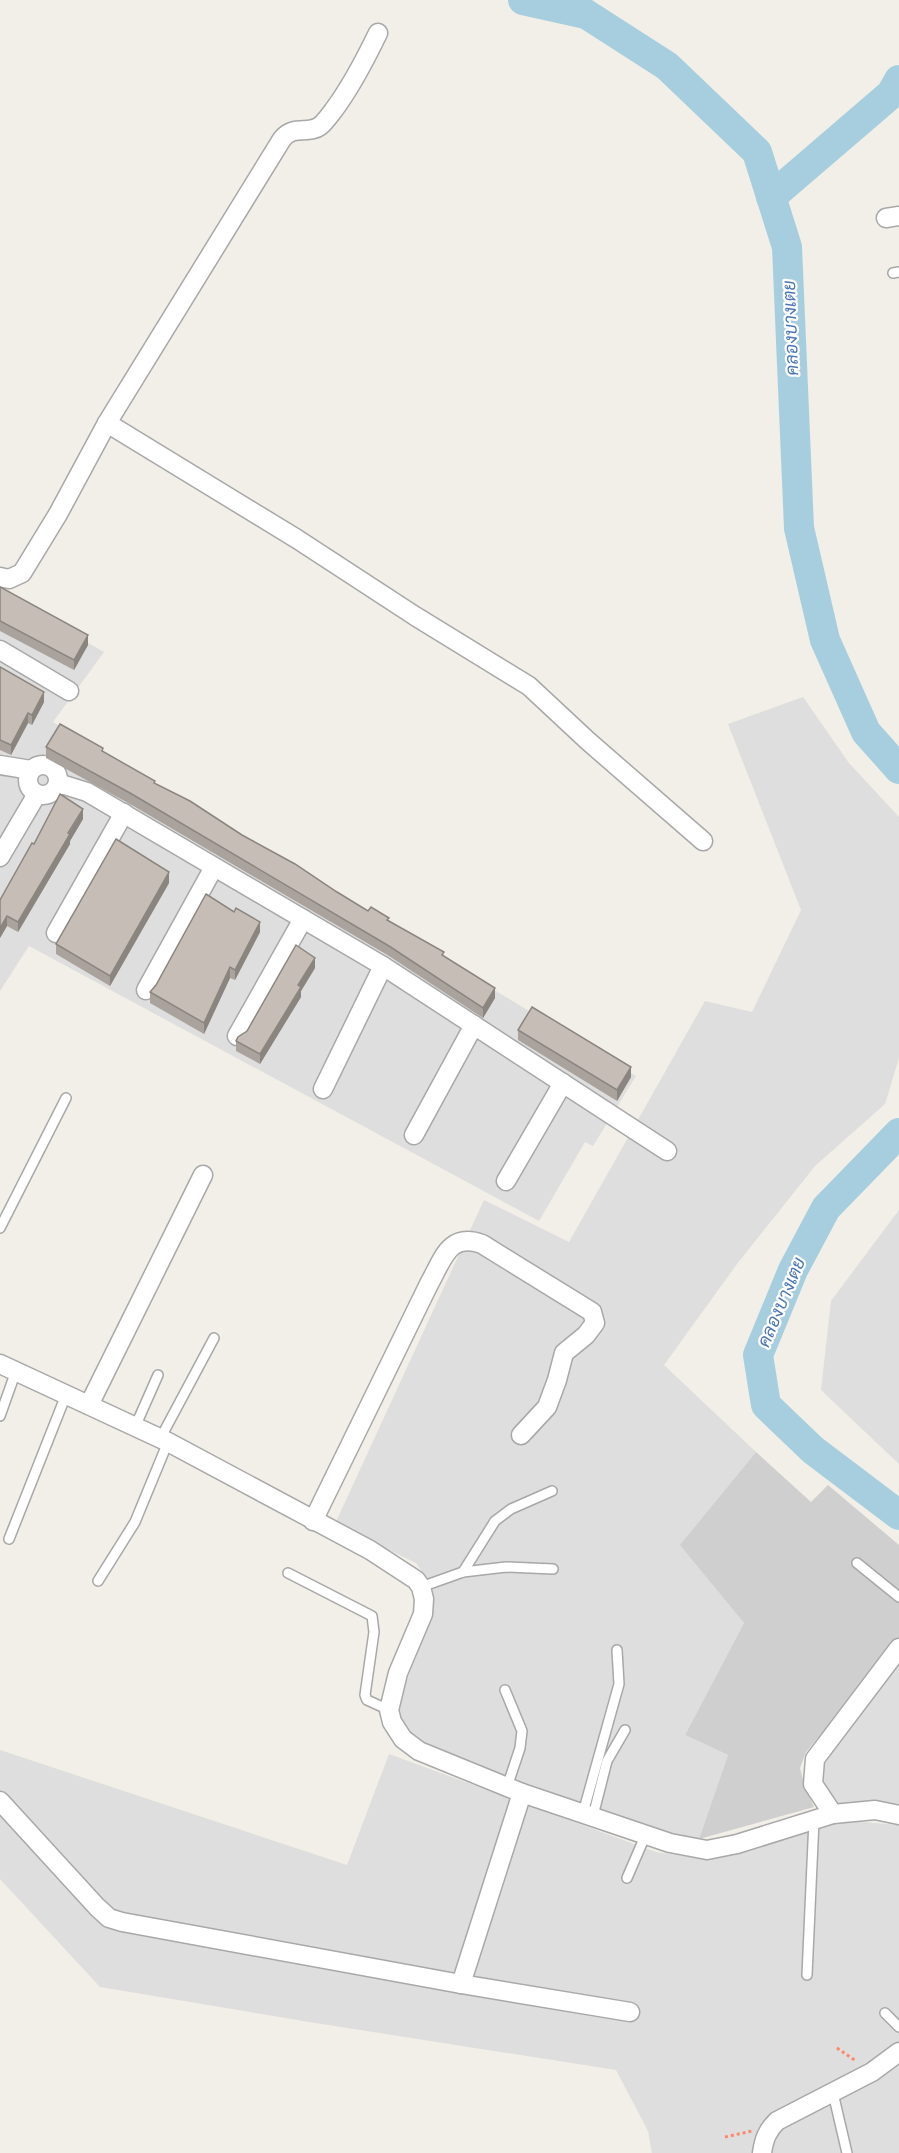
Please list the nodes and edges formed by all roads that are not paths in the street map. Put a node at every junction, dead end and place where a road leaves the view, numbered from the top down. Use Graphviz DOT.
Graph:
graph roads {
  1 [pos="378,33"];
  2 [pos="107,423"];
  3 [pos="0,577"];
  4 [pos="0,650"];
  5 [pos="69,691"];
  6 [pos="0,765"];
  7 [pos="31,770"];
  8 [pos="58,783"];
  9 [pos="37,794"];
  10 [pos="124,813"];
  11 [pos="703,841"];
  12 [pos="0,857"];
  13 [pos="214,867"];
  14 [pos="303,919"];
  15 [pos="56,933"];
  16 [pos="383,966"];
  17 [pos="146,990"];
  18 [pos="474,1025"];
  19 [pos="237,1036"];
  20 [pos="563,1083"];
  21 [pos="323,1089"];
  22 [pos="66,1098"];
  23 [pos="414,1135"];
  24 [pos="666,1151"];
  25 [pos="203,1175"];
  26 [pos="506,1181"];
  27 [pos="0,1228"];
  28 [pos="214,1338"];
  29 [pos="8,1368"];
  30 [pos="158,1375"];
  31 [pos="66,1395"];
  32 [pos="88,1405"];
  33 [pos="0,1416"];
  34 [pos="135,1427"];
  35 [pos="521,1435"];
  36 [pos="164,1441"];
  37 [pos="552,1491"];
  38 [pos="313,1521"];
  39 [pos="9,1539"];
  40 [pos="856,1563"];
  41 [pos="553,1569"];
  42 [pos="464,1572"];
  43 [pos="288,1573"];
  44 [pos="98,1581"];
  45 [pos="421,1587"];
  46 [pos="899,1597"];
  47 [pos="899,1648"];
  48 [pos="617,1650"];
  49 [pos="505,1690"];
  50 [pos="389,1710"];
  51 [pos="625,1730"];
  52 [pos="515,1790"];
  53 [pos="0,1801"];
  54 [pos="833,1814"];
  55 [pos="588,1815"];
  56 [pos="899,1815"];
  57 [pos="814,1820"];
  58 [pos="646,1834"];
  59 [pos="627,1878"];
  60 [pos="807,1975"];
  61 [pos="461,1984"];
  62 [pos="630,2012"];
  63 [pos="885,2013"];
  64 [pos="899,2027"];
  65 [pos="899,2052"];
  66 [pos="833,2092"];
  67 [pos="762,2153"];
  68 [pos="847,2153"];
  1 -- 2 [label="street"];
  2 -- 3 [label="street"];
  2 -- 11 [label="street"];
  4 -- 5 [label="street"];
  6 -- 7 [label="street"];
  7 -- 8 [label="street"];
  7 -- 9 [label="street"];
  8 -- 9 [label="street"];
  8 -- 10 [label="street"];
  9 -- 12 [label="street"];
  10 -- 13 [label="street"];
  10 -- 15 [label="street"];
  13 -- 14 [label="street"];
  13 -- 17 [label="street"];
  14 -- 16 [label="street"];
  14 -- 19 [label="street"];
  16 -- 18 [label="street"];
  16 -- 21 [label="street"];
  18 -- 20 [label="street"];
  18 -- 23 [label="street"];
  20 -- 24 [label="street"];
  20 -- 26 [label="street"];
  22 -- 27 [label="lane"];
  25 -- 32 [label="street"];
  28 -- 36 [label="lane"];
  29 -- 31 [label="street"];
  29 -- 33 [label="lane"];
  30 -- 34 [label="lane"];
  31 -- 32 [label="street"];
  31 -- 39 [label="lane"];
  32 -- 34 [label="street"];
  34 -- 36 [label="street"];
  35 -- 38 [label="street"];
  36 -- 38 [label="street"];
  36 -- 44 [label="lane"];
  37 -- 42 [label="lane"];
  38 -- 45 [label="street"];
  40 -- 46 [label="lane"];
  41 -- 42 [label="lane"];
  42 -- 45 [label="lane"];
  43 -- 50 [label="lane"];
  45 -- 50 [label="street"];
  47 -- 54 [label="street"];
  48 -- 55 [label="lane"];
  49 -- 52 [label="lane"];
  50 -- 52 [label="street"];
  51 -- 55 [label="lane"];
  52 -- 55 [label="street"];
  52 -- 61 [label="street"];
  53 -- 61 [label="street"];
  54 -- 56 [label="street"];
  54 -- 57 [label="street"];
  55 -- 58 [label="street"];
  57 -- 58 [label="street"];
  57 -- 60 [label="lane"];
  58 -- 59 [label="lane"];
  61 -- 62 [label="street"];
  63 -- 64 [label="lane"];
  65 -- 66 [label="street"];
  66 -- 67 [label="street"];
  66 -- 68 [label="lane"];
}
